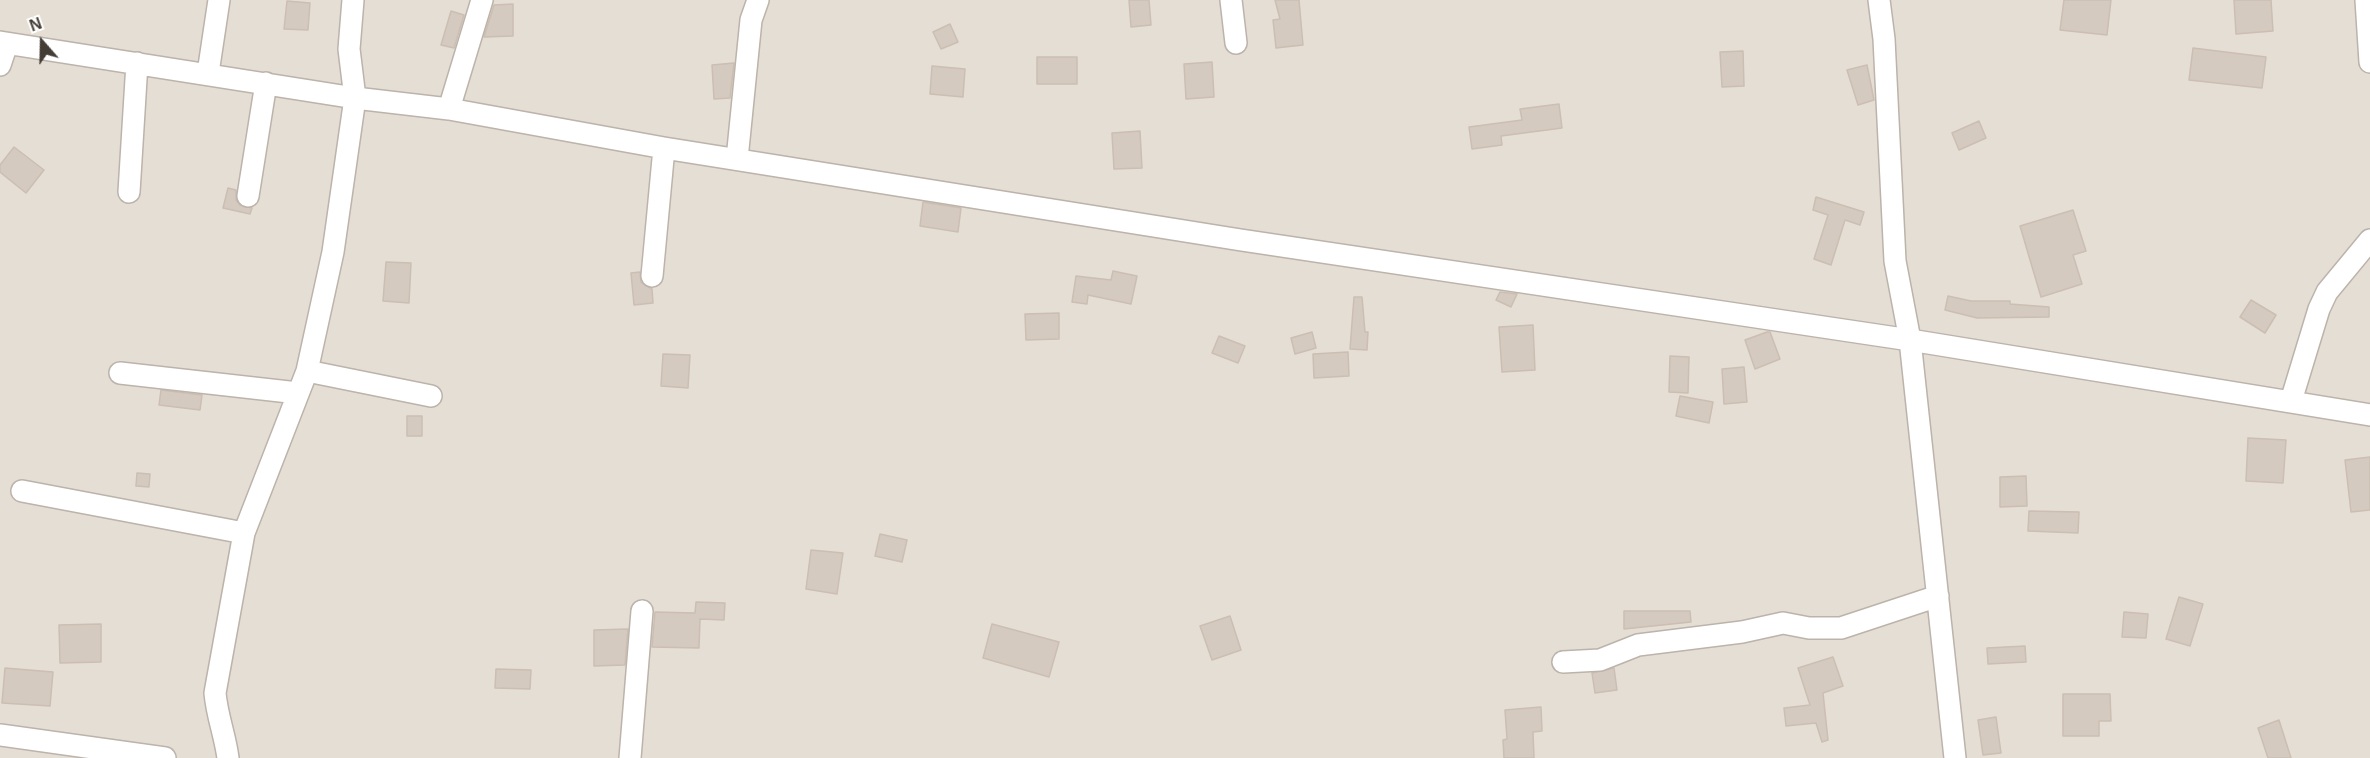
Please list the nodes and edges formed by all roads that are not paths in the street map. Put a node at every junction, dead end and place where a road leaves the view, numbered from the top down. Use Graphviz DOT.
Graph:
graph roads {
  1 [pos="219,0"];
  2 [pos="353,0"];
  3 [pos="482,0"];
  4 [pos="758,0"];
  5 [pos="1231,0"];
  6 [pos="1879,0"];
  7 [pos="2366,0"];
  8 [pos="4,43"];
  9 [pos="1236,43"];
  10 [pos="2370,62"];
  11 [pos="137,63"];
  12 [pos="0,65"];
  13 [pos="208,73"];
  14 [pos="266,83"];
  15 [pos="355,98"];
  16 [pos="449,109"];
  17 [pos="664,148"];
  18 [pos="737,159"];
  19 [pos="129,192"];
  20 [pos="248,196"];
  21 [pos="2370,240"];
  22 [pos="652,276"];
  23 [pos="1910,340"];
  24 [pos="307,371"];
  25 [pos="120,373"];
  26 [pos="298,393"];
  27 [pos="431,396"];
  28 [pos="2291,401"];
  29 [pos="2370,415"];
  30 [pos="22,490"];
  31 [pos="244,533"];
  32 [pos="1938,596"];
  33 [pos="642,611"];
  34 [pos="1563,662"];
  35 [pos="0,735"];
  36 [pos="165,758"];
  37 [pos="228,758"];
  38 [pos="630,758"];
  39 [pos="1955,758"];
  1 -- 13 [label="street"];
  2 -- 15 [label="street"];
  3 -- 16 [label="street"];
  4 -- 18 [label="street"];
  5 -- 9 [label="street"];
  6 -- 23 [label="street"];
  7 -- 10 [label="street"];
  8 -- 11 [label="street"];
  8 -- 12 [label="street"];
  11 -- 13 [label="street"];
  11 -- 19 [label="street"];
  13 -- 14 [label="street"];
  14 -- 15 [label="street"];
  14 -- 20 [label="street"];
  15 -- 16 [label="street"];
  15 -- 24 [label="street"];
  16 -- 17 [label="street"];
  17 -- 18 [label="street"];
  17 -- 22 [label="street"];
  18 -- 23 [label="street"];
  21 -- 28 [label="street"];
  23 -- 28 [label="street"];
  23 -- 32 [label="street"];
  24 -- 26 [label="street"];
  24 -- 27 [label="street"];
  25 -- 26 [label="street"];
  26 -- 31 [label="street"];
  28 -- 29 [label="street"];
  30 -- 31 [label="street"];
  31 -- 37 [label="street"];
  32 -- 34 [label="street"];
  32 -- 39 [label="street"];
  33 -- 38 [label="street"];
  35 -- 36 [label="street"];
}
